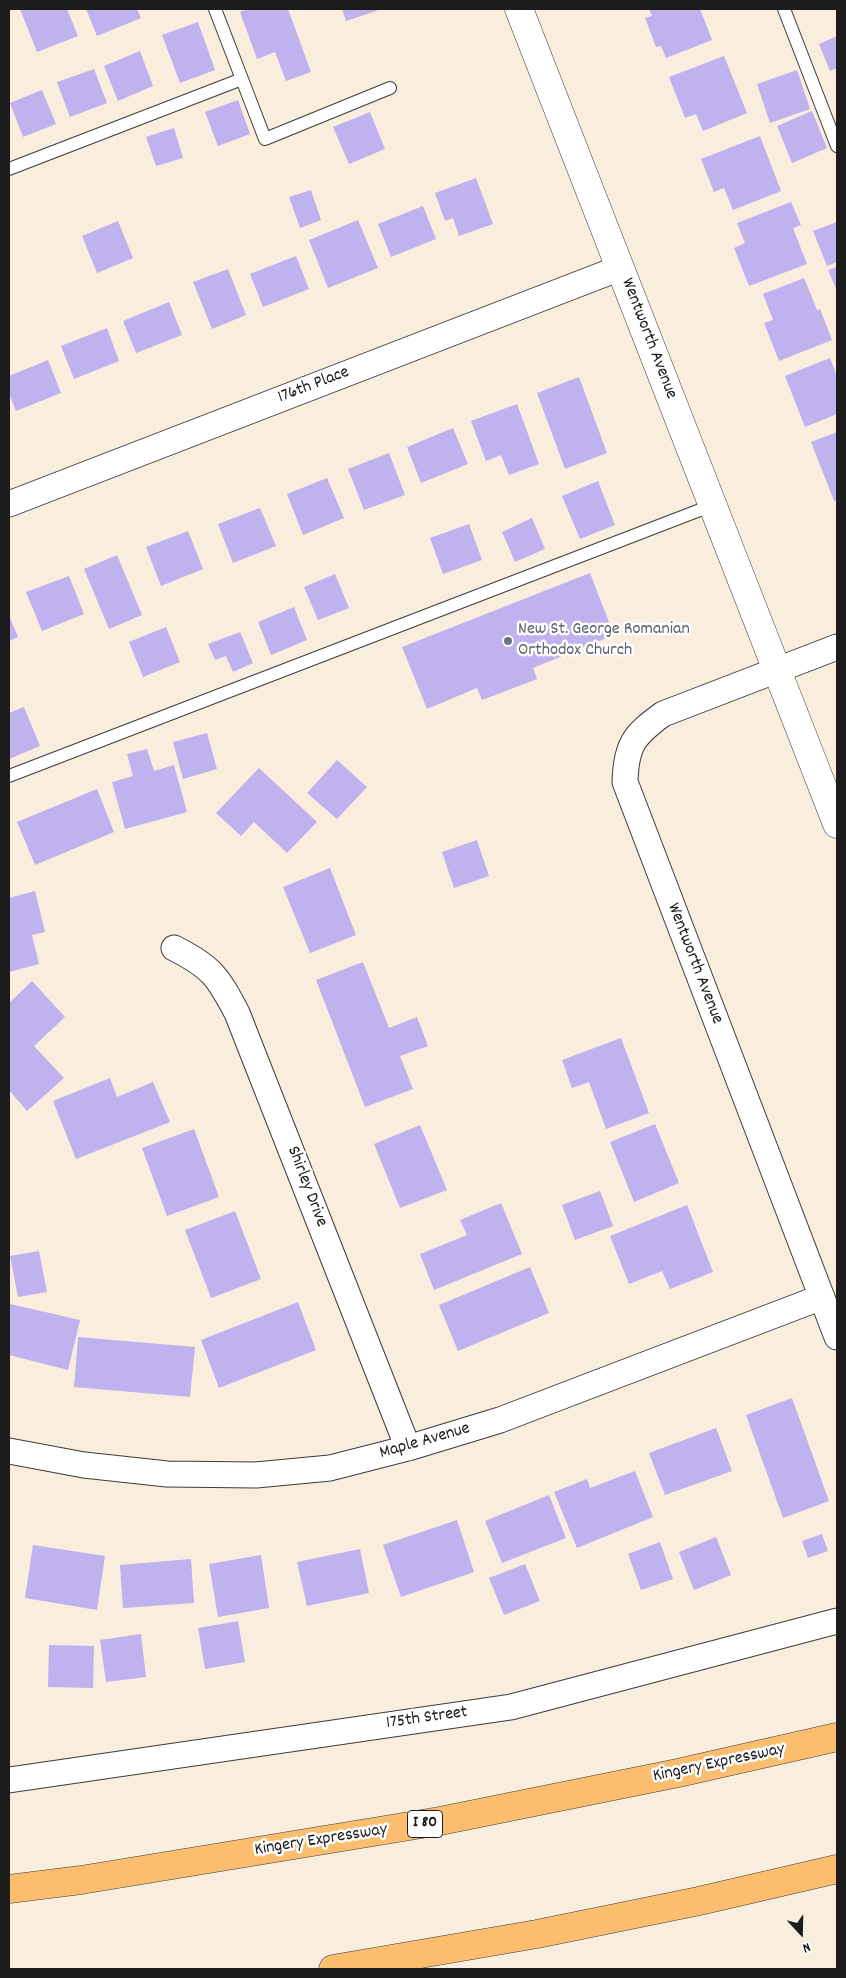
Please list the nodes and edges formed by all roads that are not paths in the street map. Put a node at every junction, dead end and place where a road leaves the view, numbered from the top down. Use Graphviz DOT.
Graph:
graph roads {
  1 [pos="215,9"];
  2 [pos="519,9"];
  3 [pos="784,9"];
  4 [pos="242,79"];
  5 [pos="390,88"];
  6 [pos="837,146"];
  7 [pos="9,169"];
  8 [pos="620,268"];
  9 [pos="9,504"];
  10 [pos="713,505"];
  11 [pos="837,647"];
  12 [pos="777,670"];
  13 [pos="9,776"];
  14 [pos="837,824"];
  15 [pos="174,948"];
  16 [pos="822,1296"];
  17 [pos="837,1337"];
  18 [pos="408,1448"];
  19 [pos="9,1452"];
  20 [pos="837,1621"];
  21 [pos="837,1737"];
  22 [pos="9,1780"];
  23 [pos="837,1869"];
  24 [pos="9,1889"];
  25 [pos="333,1969"];
  1 -- 4 [label="lane"];
  2 -- 8 [label="street, Wentworth Avenue"];
  3 -- 6 [label="lane"];
  4 -- 5 [label="lane"];
  4 -- 7 [label="lane"];
  8 -- 9 [label="street, 176th Place"];
  8 -- 10 [label="street, Wentworth Avenue"];
  10 -- 12 [label="street, Wentworth Avenue"];
  10 -- 13 [label="lane"];
  11 -- 12 [label="street"];
  12 -- 14 [label="street, Wentworth Avenue"];
  12 -- 16 [label="street, Wentworth Avenue"];
  15 -- 18 [label="street, Shirley Drive"];
  16 -- 17 [label="street, Wentworth Avenue"];
  16 -- 18 [label="street, Maple Avenue"];
  18 -- 19 [label="street, Maple Avenue"];
  20 -- 22 [label="street, 175th Street"];
  21 -- 24 [label="highway, Kingery Expressway / I 80"];
  23 -- 25 [label="highway"];
}
